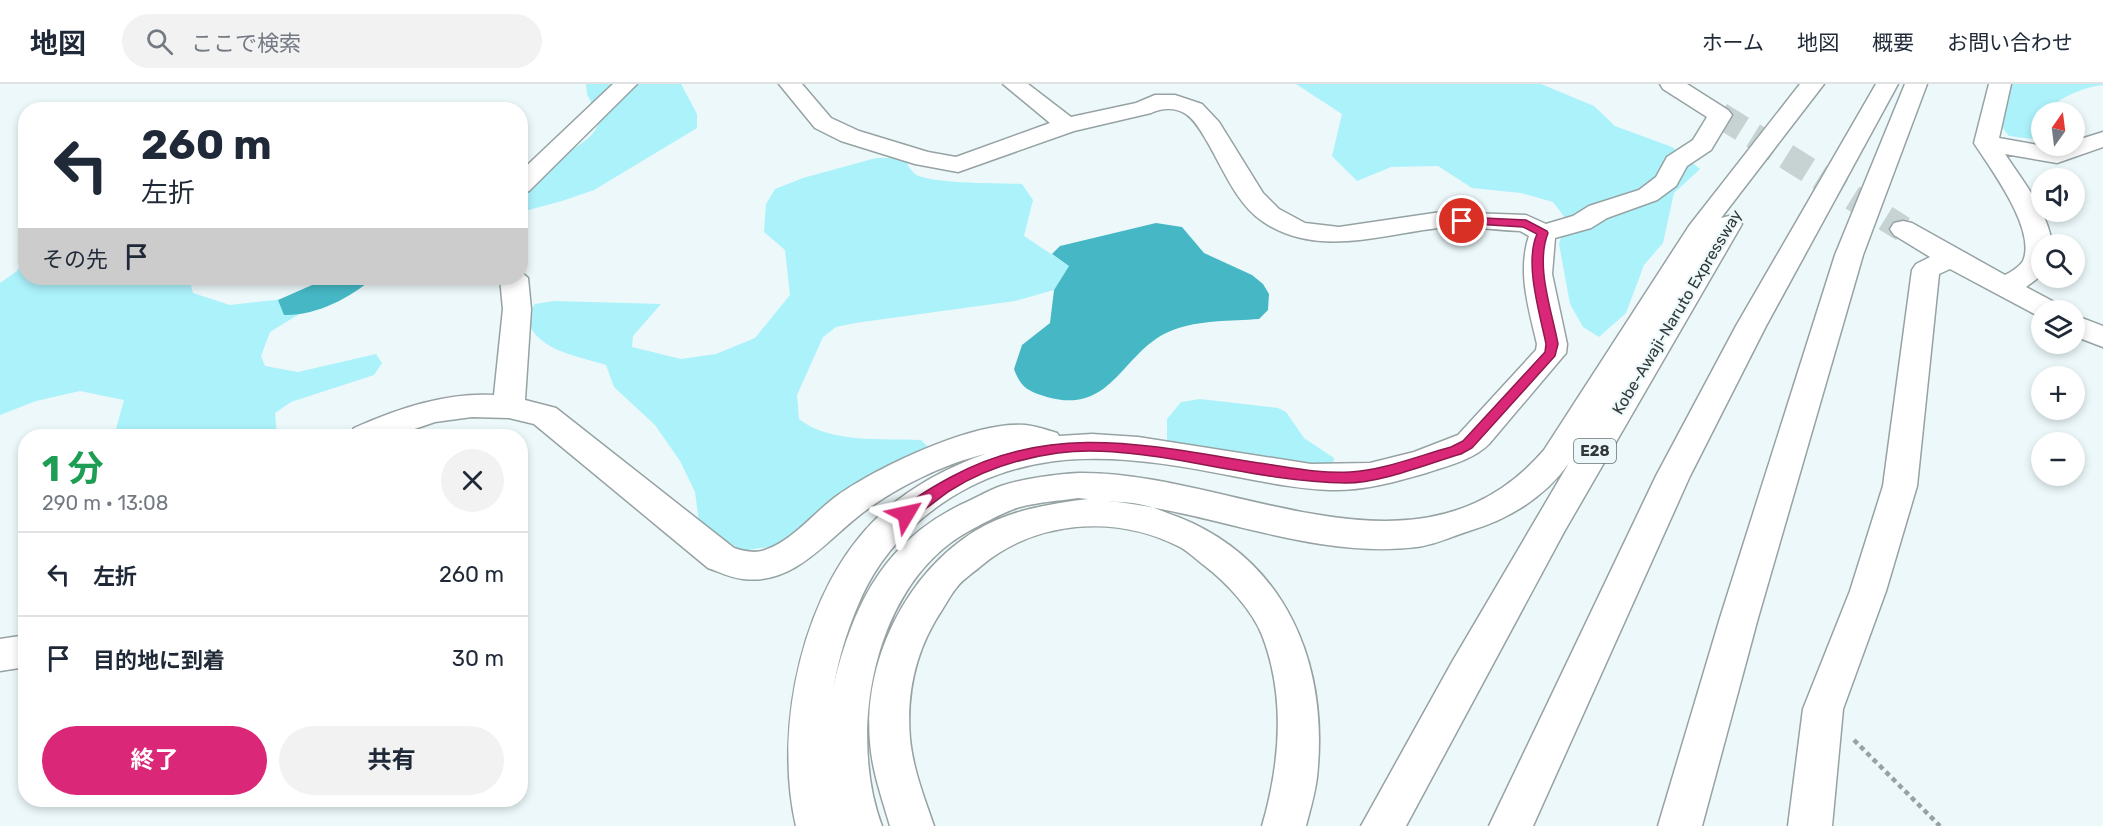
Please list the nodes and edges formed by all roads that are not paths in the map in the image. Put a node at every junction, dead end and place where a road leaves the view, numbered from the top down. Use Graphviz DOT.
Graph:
graph roads {
  1 [pos="626,84"];
  2 [pos="790,84"];
  3 [pos="1014,84"];
  4 [pos="1671,84"];
  5 [pos="1813,84"];
  6 [pos="1820,84"];
  7 [pos="1887,84"];
  8 [pos="1916,84"];
  9 [pos="2000,84"];
  10 [pos="1067,125"];
  11 [pos="2103,140"];
  12 [pos="1986,143"];
  13 [pos="528,178"];
  14 [pos="1903,229"];
  15 [pos="1543,233"];
  16 [pos="1951,258"];
  17 [pos="515,285"];
  18 [pos="2005,288"];
  19 [pos="2031,301"];
  20 [pos="2085,329"];
  21 [pos="2103,337"];
  22 [pos="509,407"];
  23 [pos="380,429"];
  24 [pos="1060,448"];
  25 [pos="18,652"];
  26 [pos="0,655"];
  27 [pos="818,826"];
  28 [pos="860,826"];
  29 [pos="912,826"];
  30 [pos="1284,826"];
  31 [pos="1383,826"];
  32 [pos="1511,826"];
  33 [pos="1680,826"];
  34 [pos="1809,826"];
  1 -- 13 [label="main road"];
  2 -- 10 [label="main road"];
  3 -- 10 [label="main road"];
  4 -- 15 [label="main road"];
  5 -- 28 [label="main road"];
  6 -- 31 [label="main road, Kobe-Awaji-Naruto Expressway / E28"];
  7 -- 32 [label="main road"];
  8 -- 33 [label="main road"];
  9 -- 12 [label="main road"];
  10 -- 15 [label="main road"];
  11 -- 12 [label="main road"];
  12 -- 18 [label="main road"];
  14 -- 16 [label="main road"];
  15 -- 24 [label="main road"];
  16 -- 18 [label="main road"];
  16 -- 34 [label="main road"];
  17 -- 22 [label="main road"];
  18 -- 19 [label="main road"];
  20 -- 21 [label="main road"];
  22 -- 23 [label="main road"];
  22 -- 24 [label="main road"];
  24 -- 27 [label="main road"];
  25 -- 26 [label="main road"];
  29 -- 30 [label="main road"];
}
